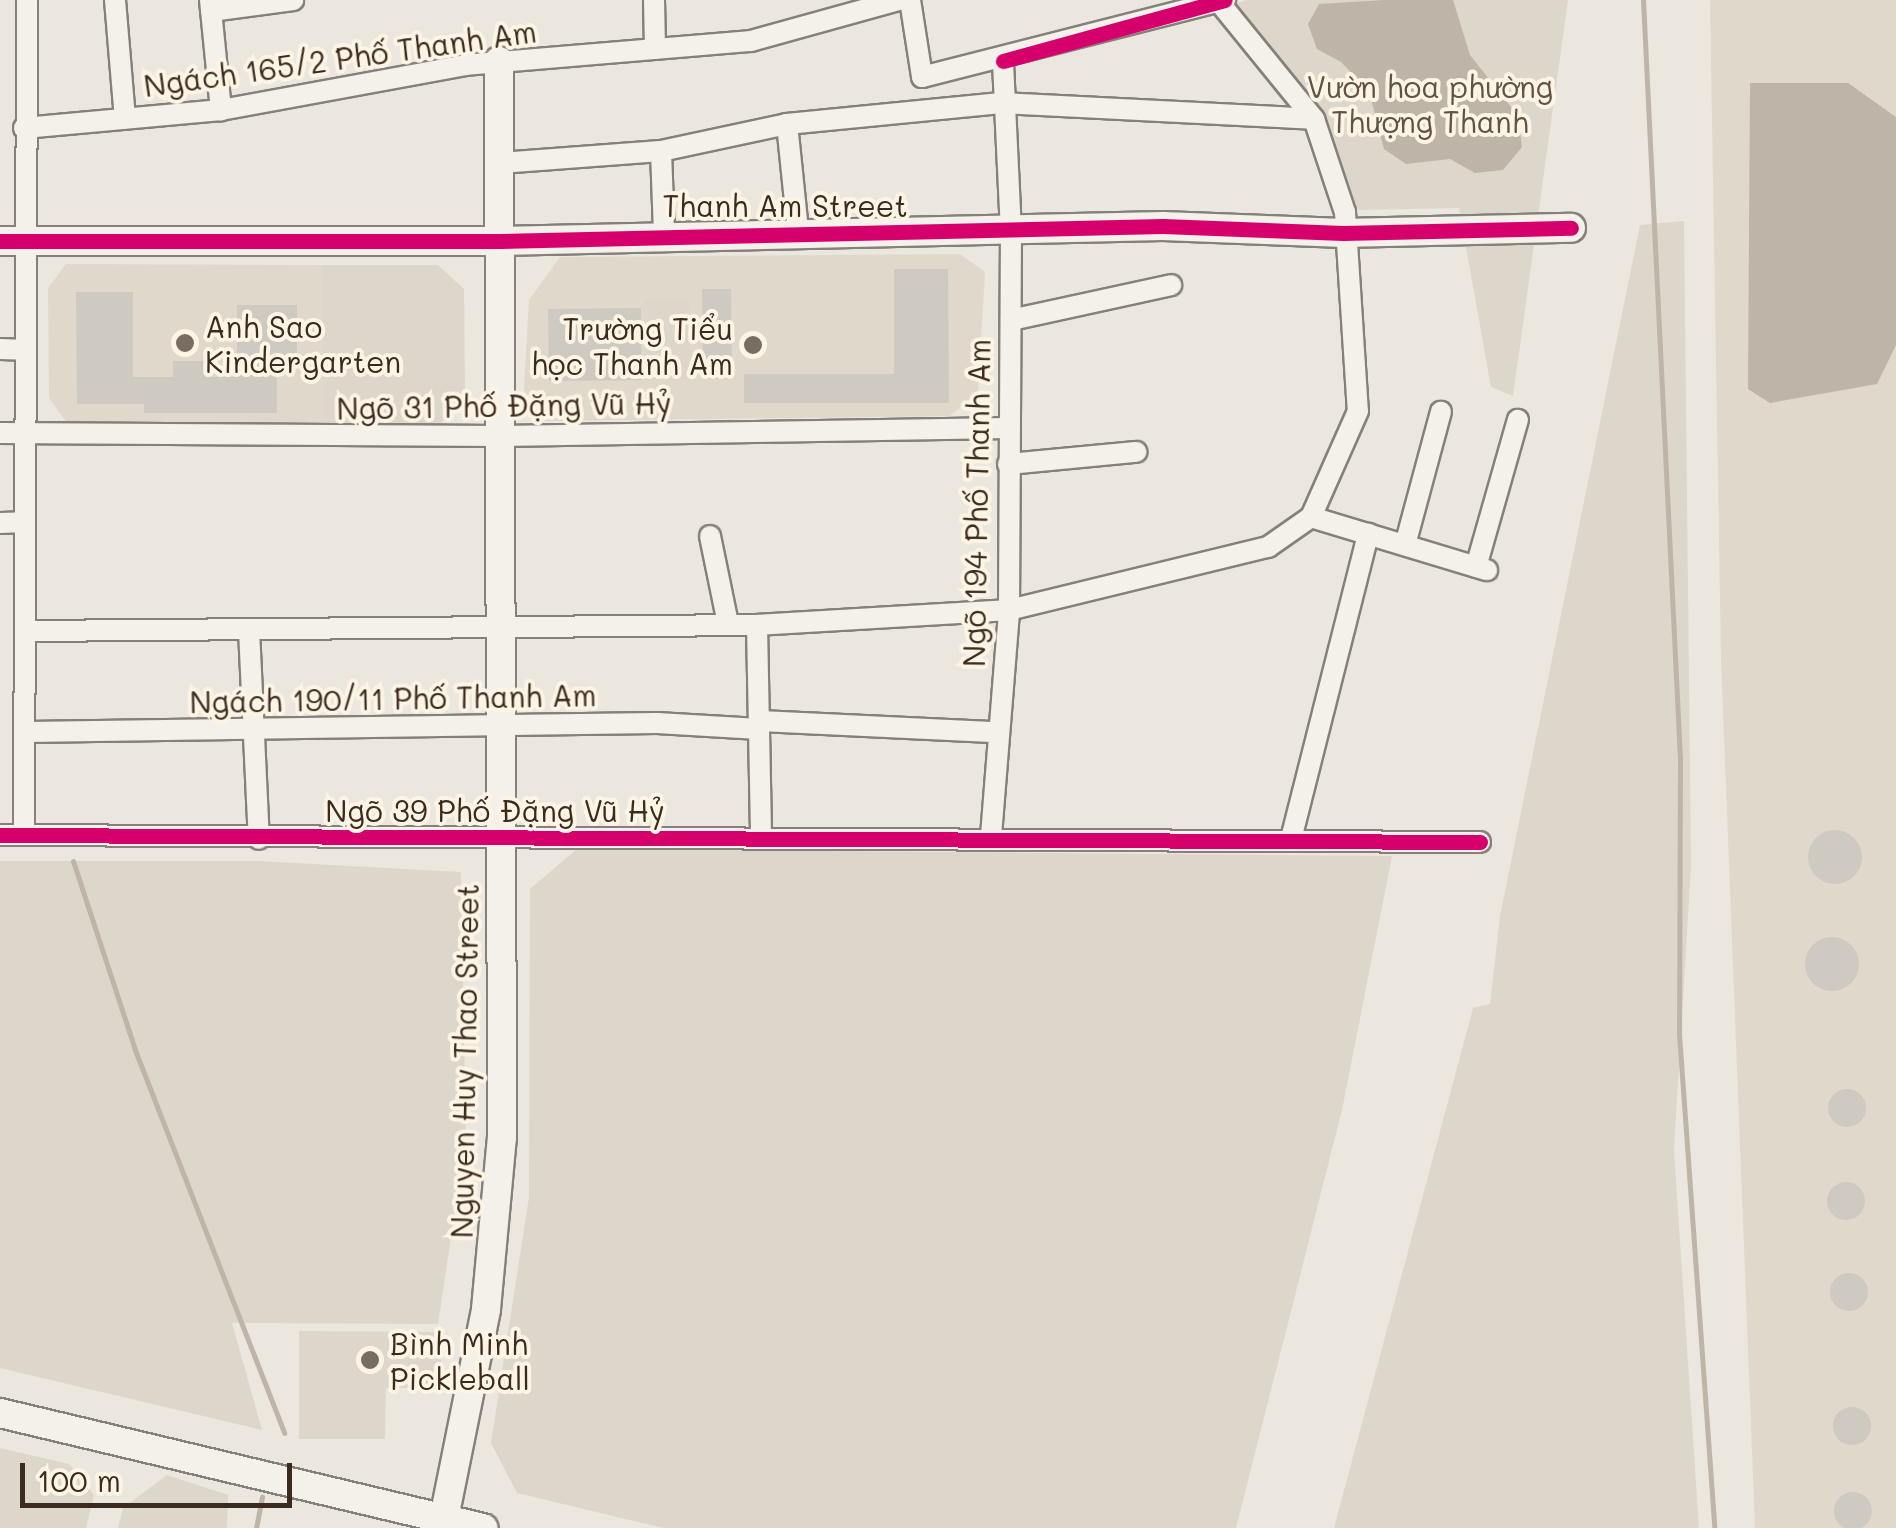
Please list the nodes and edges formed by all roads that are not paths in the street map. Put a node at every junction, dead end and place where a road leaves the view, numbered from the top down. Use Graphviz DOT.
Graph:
graph roads {
  1 [pos="27,0"];
  2 [pos="115,0"];
  3 [pos="293,0"];
  4 [pos="654,0"];
  5 [pos="830,0"];
  6 [pos="899,0"];
  7 [pos="910,0"];
  8 [pos="1222,1"];
  9 [pos="211,6"];
  10 [pos="820,23"];
  11 [pos="655,49"];
  12 [pos="500,61"];
  13 [pos="1003,61"];
  14 [pos="1000,103"];
  15 [pos="221,110"];
  16 [pos="1314,119"];
  17 [pos="124,120"];
  18 [pos="786,124"];
  19 [pos="24,128"];
  20 [pos="661,151"];
  21 [pos="500,163"];
  22 [pos="1571,228"];
  23 [pos="798,230"];
  24 [pos="664,232"];
  25 [pos="1011,232"];
  26 [pos="1343,233"];
  27 [pos="11,241"];
  28 [pos="500,241"];
  29 [pos="1171,286"];
  30 [pos="1011,320"];
  31 [pos="0,349"];
  32 [pos="25,350"];
  33 [pos="1441,412"];
  34 [pos="1518,420"];
  35 [pos="1008,428"];
  36 [pos="24,432"];
  37 [pos="0,433"];
  38 [pos="501,436"];
  39 [pos="1136,452"];
  40 [pos="1008,464"];
  41 [pos="1311,517"];
  42 [pos="25,522"];
  43 [pos="0,523"];
  44 [pos="1368,534"];
  45 [pos="710,536"];
  46 [pos="1405,545"];
  47 [pos="1009,610"];
  48 [pos="728,624"];
  49 [pos="757,625"];
  50 [pos="501,626"];
  51 [pos="249,630"];
  52 [pos="26,631"];
  53 [pos="501,725"];
  54 [pos="759,725"];
  55 [pos="28,732"];
  56 [pos="254,732"];
  57 [pos="997,732"];
  58 [pos="24,834"];
  59 [pos="0,835"];
  60 [pos="991,836"];
  61 [pos="761,837"];
  62 [pos="502,838"];
  63 [pos="259,839"];
  64 [pos="1292,840"];
  65 [pos="1480,842"];
  66 [pos="0,1414"];
  67 [pos="443,1523"];
  68 [pos="484,1528"];
  1 -- 19 [label="street"];
  2 -- 17 [label="street"];
  3 -- 9 [label="street"];
  4 -- 11 [label="street"];
  5 -- 10 [label="street"];
  6 -- 10 [label="street, Ngách 165/2 Phố Thanh Am"];
  7 -- 13 [label="street"];
  8 -- 13 [label="street"];
  8 -- 16 [label="street"];
  9 -- 15 [label="street"];
  10 -- 11 [label="street, Ngách 165/2 Phố Thanh Am"];
  11 -- 12 [label="street, Ngách 165/2 Phố Thanh Am"];
  12 -- 15 [label="street, Ngách 165/2 Phố Thanh Am"];
  12 -- 21 [label="street, Nguyen Huy Thao Street"];
  13 -- 14 [label="street, Ngõ 194 Phố Thanh Am"];
  14 -- 16 [label="street"];
  14 -- 18 [label="street"];
  14 -- 25 [label="street, Ngõ 194 Phố Thanh Am"];
  15 -- 17 [label="street, Ngách 165/2 Phố Thanh Am"];
  16 -- 26 [label="street"];
  17 -- 19 [label="street, Ngách 165/2 Phố Thanh Am"];
  18 -- 20 [label="street"];
  18 -- 23 [label="street"];
  19 -- 27 [label="street"];
  20 -- 21 [label="street"];
  20 -- 24 [label="street"];
  21 -- 28 [label="street, Nguyen Huy Thao Street"];
  22 -- 26 [label="street, Thanh Am Street"];
  23 -- 24 [label="street, Thanh Am Street"];
  23 -- 25 [label="street, Thanh Am Street"];
  24 -- 28 [label="street, Thanh Am Street"];
  25 -- 26 [label="street, Thanh Am Street"];
  25 -- 30 [label="street, Ngõ 194 Phố Thanh Am"];
  26 -- 41 [label="street"];
  27 -- 28 [label="street, Thanh Am Street"];
  27 -- 32 [label="street"];
  28 -- 38 [label="street, Nguyen Huy Thao Street"];
  29 -- 30 [label="street"];
  30 -- 35 [label="street, Ngõ 194 Phố Thanh Am"];
  31 -- 32 [label="street"];
  32 -- 36 [label="street"];
  33 -- 46 [label="street"];
  34 -- 46 [label="street"];
  35 -- 38 [label="street, Ngõ 31 Phố Đặng Vũ Hỷ"];
  35 -- 40 [label="street, Ngõ 194 Phố Thanh Am"];
  36 -- 37 [label="street, Ngõ 31 Phố Đặng Vũ Hỷ"];
  36 -- 38 [label="street, Ngõ 31 Phố Đặng Vũ Hỷ"];
  36 -- 42 [label="street"];
  38 -- 50 [label="street, Nguyen Huy Thao Street"];
  39 -- 40 [label="street"];
  40 -- 47 [label="street, Ngõ 194 Phố Thanh Am"];
  41 -- 44 [label="street"];
  41 -- 47 [label="street"];
  42 -- 43 [label="street"];
  42 -- 52 [label="street"];
  44 -- 46 [label="street"];
  44 -- 64 [label="street"];
  45 -- 48 [label="street"];
  47 -- 49 [label="street"];
  47 -- 57 [label="street, Ngõ 194 Phố Thanh Am"];
  48 -- 49 [label="street"];
  48 -- 50 [label="street"];
  49 -- 54 [label="street"];
  50 -- 51 [label="street"];
  50 -- 53 [label="street, Nguyen Huy Thao Street"];
  51 -- 52 [label="street"];
  51 -- 56 [label="street"];
  52 -- 55 [label="street"];
  53 -- 54 [label="street, Ngách 190/11 Phố Thanh Am"];
  53 -- 56 [label="street, Ngách 190/11 Phố Thanh Am"];
  53 -- 62 [label="street, Nguyen Huy Thao Street"];
  54 -- 57 [label="street, Ngách 190/11 Phố Thanh Am"];
  54 -- 61 [label="street"];
  55 -- 56 [label="street, Ngách 190/11 Phố Thanh Am"];
  55 -- 58 [label="street"];
  56 -- 63 [label="street"];
  57 -- 60 [label="street, Ngõ 194 Phố Thanh Am"];
  58 -- 59 [label="street, Ngõ 39 Phố Đặng Vũ Hỷ"];
  58 -- 63 [label="street, Ngõ 39 Phố Đặng Vũ Hỷ"];
  60 -- 61 [label="street, Ngõ 39 Phố Đặng Vũ Hỷ"];
  60 -- 64 [label="street, Ngõ 39 Phố Đặng Vũ Hỷ"];
  61 -- 62 [label="street, Ngõ 39 Phố Đặng Vũ Hỷ"];
  62 -- 63 [label="street, Ngõ 39 Phố Đặng Vũ Hỷ"];
  62 -- 67 [label="street, Nguyen Huy Thao Street"];
  64 -- 65 [label="street, Ngõ 39 Phố Đặng Vũ Hỷ"];
  66 -- 67 [label="street"];
  67 -- 68 [label="street"];
}
